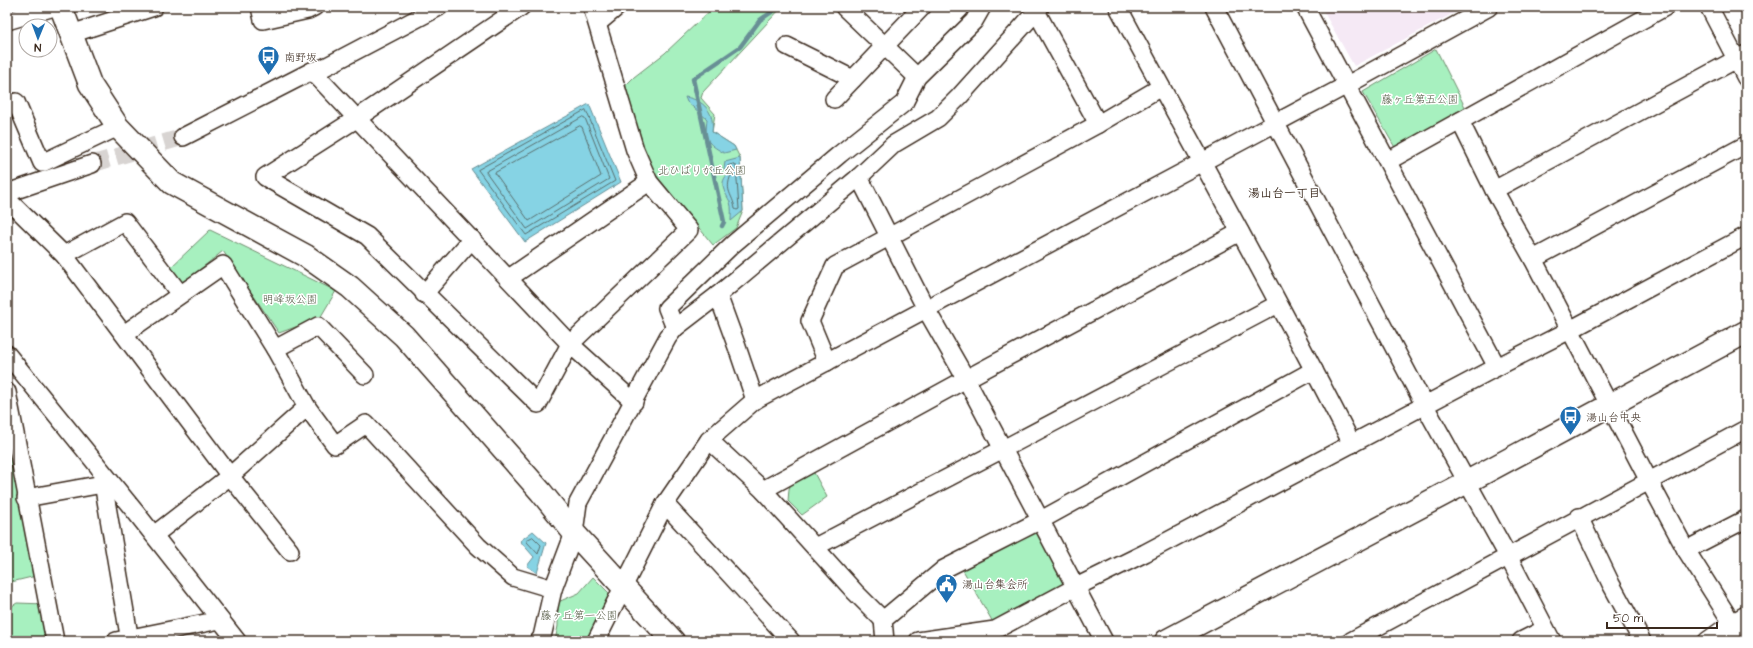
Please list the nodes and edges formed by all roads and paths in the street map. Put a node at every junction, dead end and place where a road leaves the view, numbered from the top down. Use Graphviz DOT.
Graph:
graph roads {
  1 [pos="54,7"];
  2 [pos="61,7"];
  3 [pos="154,7"];
  4 [pos="260,7"];
  5 [pos="314,7"];
  6 [pos="439,7"];
  7 [pos="521,7"];
  8 [pos="617,7"];
  9 [pos="844,7"];
  10 [pos="922,7"];
  11 [pos="982,7"];
  12 [pos="1118,7"];
  13 [pos="1214,7"];
  14 [pos="1305,7"];
  15 [pos="1489,7"];
  16 [pos="1665,7"];
  17 [pos="1709,7"];
  18 [pos="1038,9"];
  19 [pos="595,15"];
  20 [pos="7,21"];
  21 [pos="71,34"];
  22 [pos="884,45"];
  23 [pos="787,46"];
  24 [pos="1741,56"];
  25 [pos="312,71"];
  26 [pos="918,77"];
  27 [pos="1746,78"];
  28 [pos="853,79"];
  29 [pos="1347,85"];
  30 [pos="1161,87"];
  31 [pos="834,99"];
  32 [pos="7,105"];
  33 [pos="356,119"];
  34 [pos="1460,121"];
  35 [pos="1275,123"];
  36 [pos="1098,124"];
  37 [pos="118,127"];
  38 [pos="183,137"];
  39 [pos="1746,145"];
  40 [pos="1203,161"];
  41 [pos="1388,161"];
  42 [pos="92,164"];
  43 [pos="859,177"];
  44 [pos="649,182"];
  45 [pos="1494,190"];
  46 [pos="7,193"];
  47 [pos="7,198"];
  48 [pos="1240,232"];
  49 [pos="1746,236"];
  50 [pos="890,237"];
  51 [pos="472,239"];
  52 [pos="64,255"];
  53 [pos="1533,259"];
  54 [pos="509,278"];
  55 [pos="180,294"];
  56 [pos="424,294"];
  57 [pos="718,295"];
  58 [pos="1278,304"];
  59 [pos="926,309"];
  60 [pos="674,326"];
  61 [pos="1570,330"];
  62 [pos="1746,332"];
  63 [pos="124,334"];
  64 [pos="570,344"];
  65 [pos="275,348"];
  66 [pos="7,354"];
  67 [pos="826,362"];
  68 [pos="1497,367"];
  69 [pos="1314,370"];
  70 [pos="365,375"];
  71 [pos="966,379"];
  72 [pos="7,392"];
  73 [pos="755,400"];
  74 [pos="634,402"];
  75 [pos="1609,405"];
  76 [pos="1425,406"];
  77 [pos="307,407"];
  78 [pos="1746,429"];
  79 [pos="709,440"];
  80 [pos="1352,444"];
  81 [pos="1003,449"];
  82 [pos="102,476"];
  83 [pos="230,476"];
  84 [pos="1648,481"];
  85 [pos="1467,482"];
  86 [pos="763,490"];
  87 [pos="26,498"];
  88 [pos="665,504"];
  89 [pos="1579,517"];
  90 [pos="1746,519"];
  91 [pos="1041,520"];
  92 [pos="574,533"];
  93 [pos="154,535"];
  94 [pos="815,547"];
  95 [pos="1686,550"];
  96 [pos="290,551"];
  97 [pos="1509,558"];
  98 [pos="624,586"];
  99 [pos="1076,587"];
  100 [pos="553,589"];
  101 [pos="1739,619"];
  102 [pos="883,620"];
  103 [pos="220,621"];
  104 [pos="1548,635"];
  105 [pos="125,640"];
  106 [pos="54,641"];
  107 [pos="223,641"];
  108 [pos="237,641"];
  109 [pos="539,641"];
  110 [pos="596,641"];
  111 [pos="673,641"];
  112 [pos="791,641"];
  113 [pos="885,641"];
  114 [pos="918,641"];
  115 [pos="1104,641"];
  116 [pos="1166,641"];
  117 [pos="1351,641"];
  118 [pos="1521,641"];
  119 [pos="1642,641"];
  120 [pos="1707,641"];
  121 [pos="1740,641"];
  1 -- 20 [label="street"];
  2 -- 21 [label="street"];
  3 -- 21 [label="street"];
  4 -- 5 [label="street"];
  6 -- 25 [label="street"];
  7 -- 33 [label="street"];
  8 -- 19 [label="street"];
  9 -- 22 [label="street"];
  10 -- 22 [label="street"];
  11 -- 26 [label="street"];
  12 -- 30 [label="street"];
  13 -- 35 [label="street"];
  14 -- 29 [label="street"];
  15 -- 29 [label="street"];
  16 -- 34 [label="street"];
  17 -- 24 [label="street"];
  18 -- 36 [label="street"];
  18 -- 43 [label="street"];
  19 -- 44 [label="street"];
  21 -- 37 [label="street"];
  22 -- 26 [label="street"];
  22 -- 28 [label="street"];
  23 -- 28 [label="street"];
  24 -- 27 [label="street"];
  24 -- 45 [label="street"];
  25 -- 33 [label="street"];
  25 -- 38 [label="street"];
  26 -- 60 [label="street"];
  28 -- 31 [label="street"];
  29 -- 35 [label="street"];
  29 -- 41 [label="street"];
  30 -- 36 [label="street"];
  30 -- 40 [label="street"];
  32 -- 37 [label="street"];
  33 -- 51 [label="street"];
  33 -- 56 [label="street"];
  34 -- 41 [label="street"];
  34 -- 45 [label="street"];
  35 -- 40 [label="street"];
  35 -- 76 [label="street"];
  36 -- 50 [label="street"];
  37 -- 92 [label="street"];
  39 -- 53 [label="street"];
  40 -- 48 [label="street"];
  40 -- 59 [label="street"];
  41 -- 68 [label="street"];
  42 -- 46 [label="street"];
  43 -- 50 [label="street"];
  43 -- 57 [label="street"];
  44 -- 54 [label="street"];
  44 -- 64 [label="street"];
  45 -- 53 [label="street"];
  47 -- 52 [label="street"];
  48 -- 58 [label="street"];
  48 -- 71 [label="street"];
  49 -- 61 [label="street"];
  50 -- 59 [label="street"];
  50 -- 67 [label="street"];
  51 -- 54 [label="street"];
  51 -- 56 [label="street"];
  52 -- 55 [label="street"];
  52 -- 63 [label="street"];
  53 -- 61 [label="street"];
  54 -- 64 [label="street"];
  55 -- 63 [label="street"];
  55 -- 65 [label="street"];
  56 -- 64 [label="street"];
  57 -- 60 [label="street"];
  57 -- 73 [label="street"];
  58 -- 69 [label="street"];
  58 -- 81 [label="street"];
  59 -- 67 [label="street"];
  59 -- 71 [label="street"];
  60 -- 74 [label="street"];
  61 -- 68 [label="street"];
  61 -- 75 [label="street"];
  62 -- 75 [label="street"];
  63 -- 83 [label="street"];
  64 -- 74 [label="street"];
  65 -- 70 [label="street"];
  65 -- 77 [label="street"];
  66 -- 82 [label="street"];
  67 -- 73 [label="street"];
  68 -- 76 [label="street"];
  69 -- 80 [label="street"];
  69 -- 91 [label="street"];
  71 -- 81 [label="street"];
  71 -- 86 [label="street"];
  72 -- 87 [label="street"];
  73 -- 79 [label="street"];
  74 -- 92 [label="street"];
  75 -- 84 [label="street"];
  75 -- 85 [label="street"];
  76 -- 80 [label="street"];
  76 -- 85 [label="street"];
  77 -- 83 [label="street"];
  77 -- 100 [label="street"];
  78 -- 84 [label="street"];
  79 -- 86 [label="street"];
  79 -- 88 [label="street"];
  80 -- 99 [label="street"];
  81 -- 91 [label="street"];
  81 -- 94 [label="street"];
  82 -- 87 [label="street"];
  82 -- 93 [label="street"];
  82 -- 105 [label="street"];
  83 -- 93 [label="street"];
  83 -- 96 [label="street"];
  84 -- 89 [label="street"];
  84 -- 95 [label="street"];
  85 -- 97 [label="street"];
  85 -- 116 [label="street"];
  86 -- 94 [label="street"];
  87 -- 106 [label="street"];
  88 -- 98 [label="street"];
  88 -- 112 [label="street"];
  89 -- 97 [label="street"];
  89 -- 119 [label="street"];
  90 -- 95 [label="street"];
  91 -- 99 [label="street"];
  91 -- 102 [label="street"];
  92 -- 98 [label="street"];
  92 -- 100 [label="street"];
  93 -- 103 [label="street"];
  94 -- 102 [label="street"];
  95 -- 101 [label="street"];
  97 -- 104 [label="street"];
  97 -- 117 [label="street"];
  98 -- 110 [label="street"];
  98 -- 111 [label="street"];
  99 -- 114 [label="street"];
  99 -- 115 [label="street"];
  100 -- 109 [label="street"];
  101 -- 120 [label="street"];
  101 -- 121 [label="street"];
  102 -- 113 [label="street"];
  103 -- 105 [label="street"];
  103 -- 107 [label="street"];
  103 -- 108 [label="street"];
  104 -- 118 [label="street"];
}
